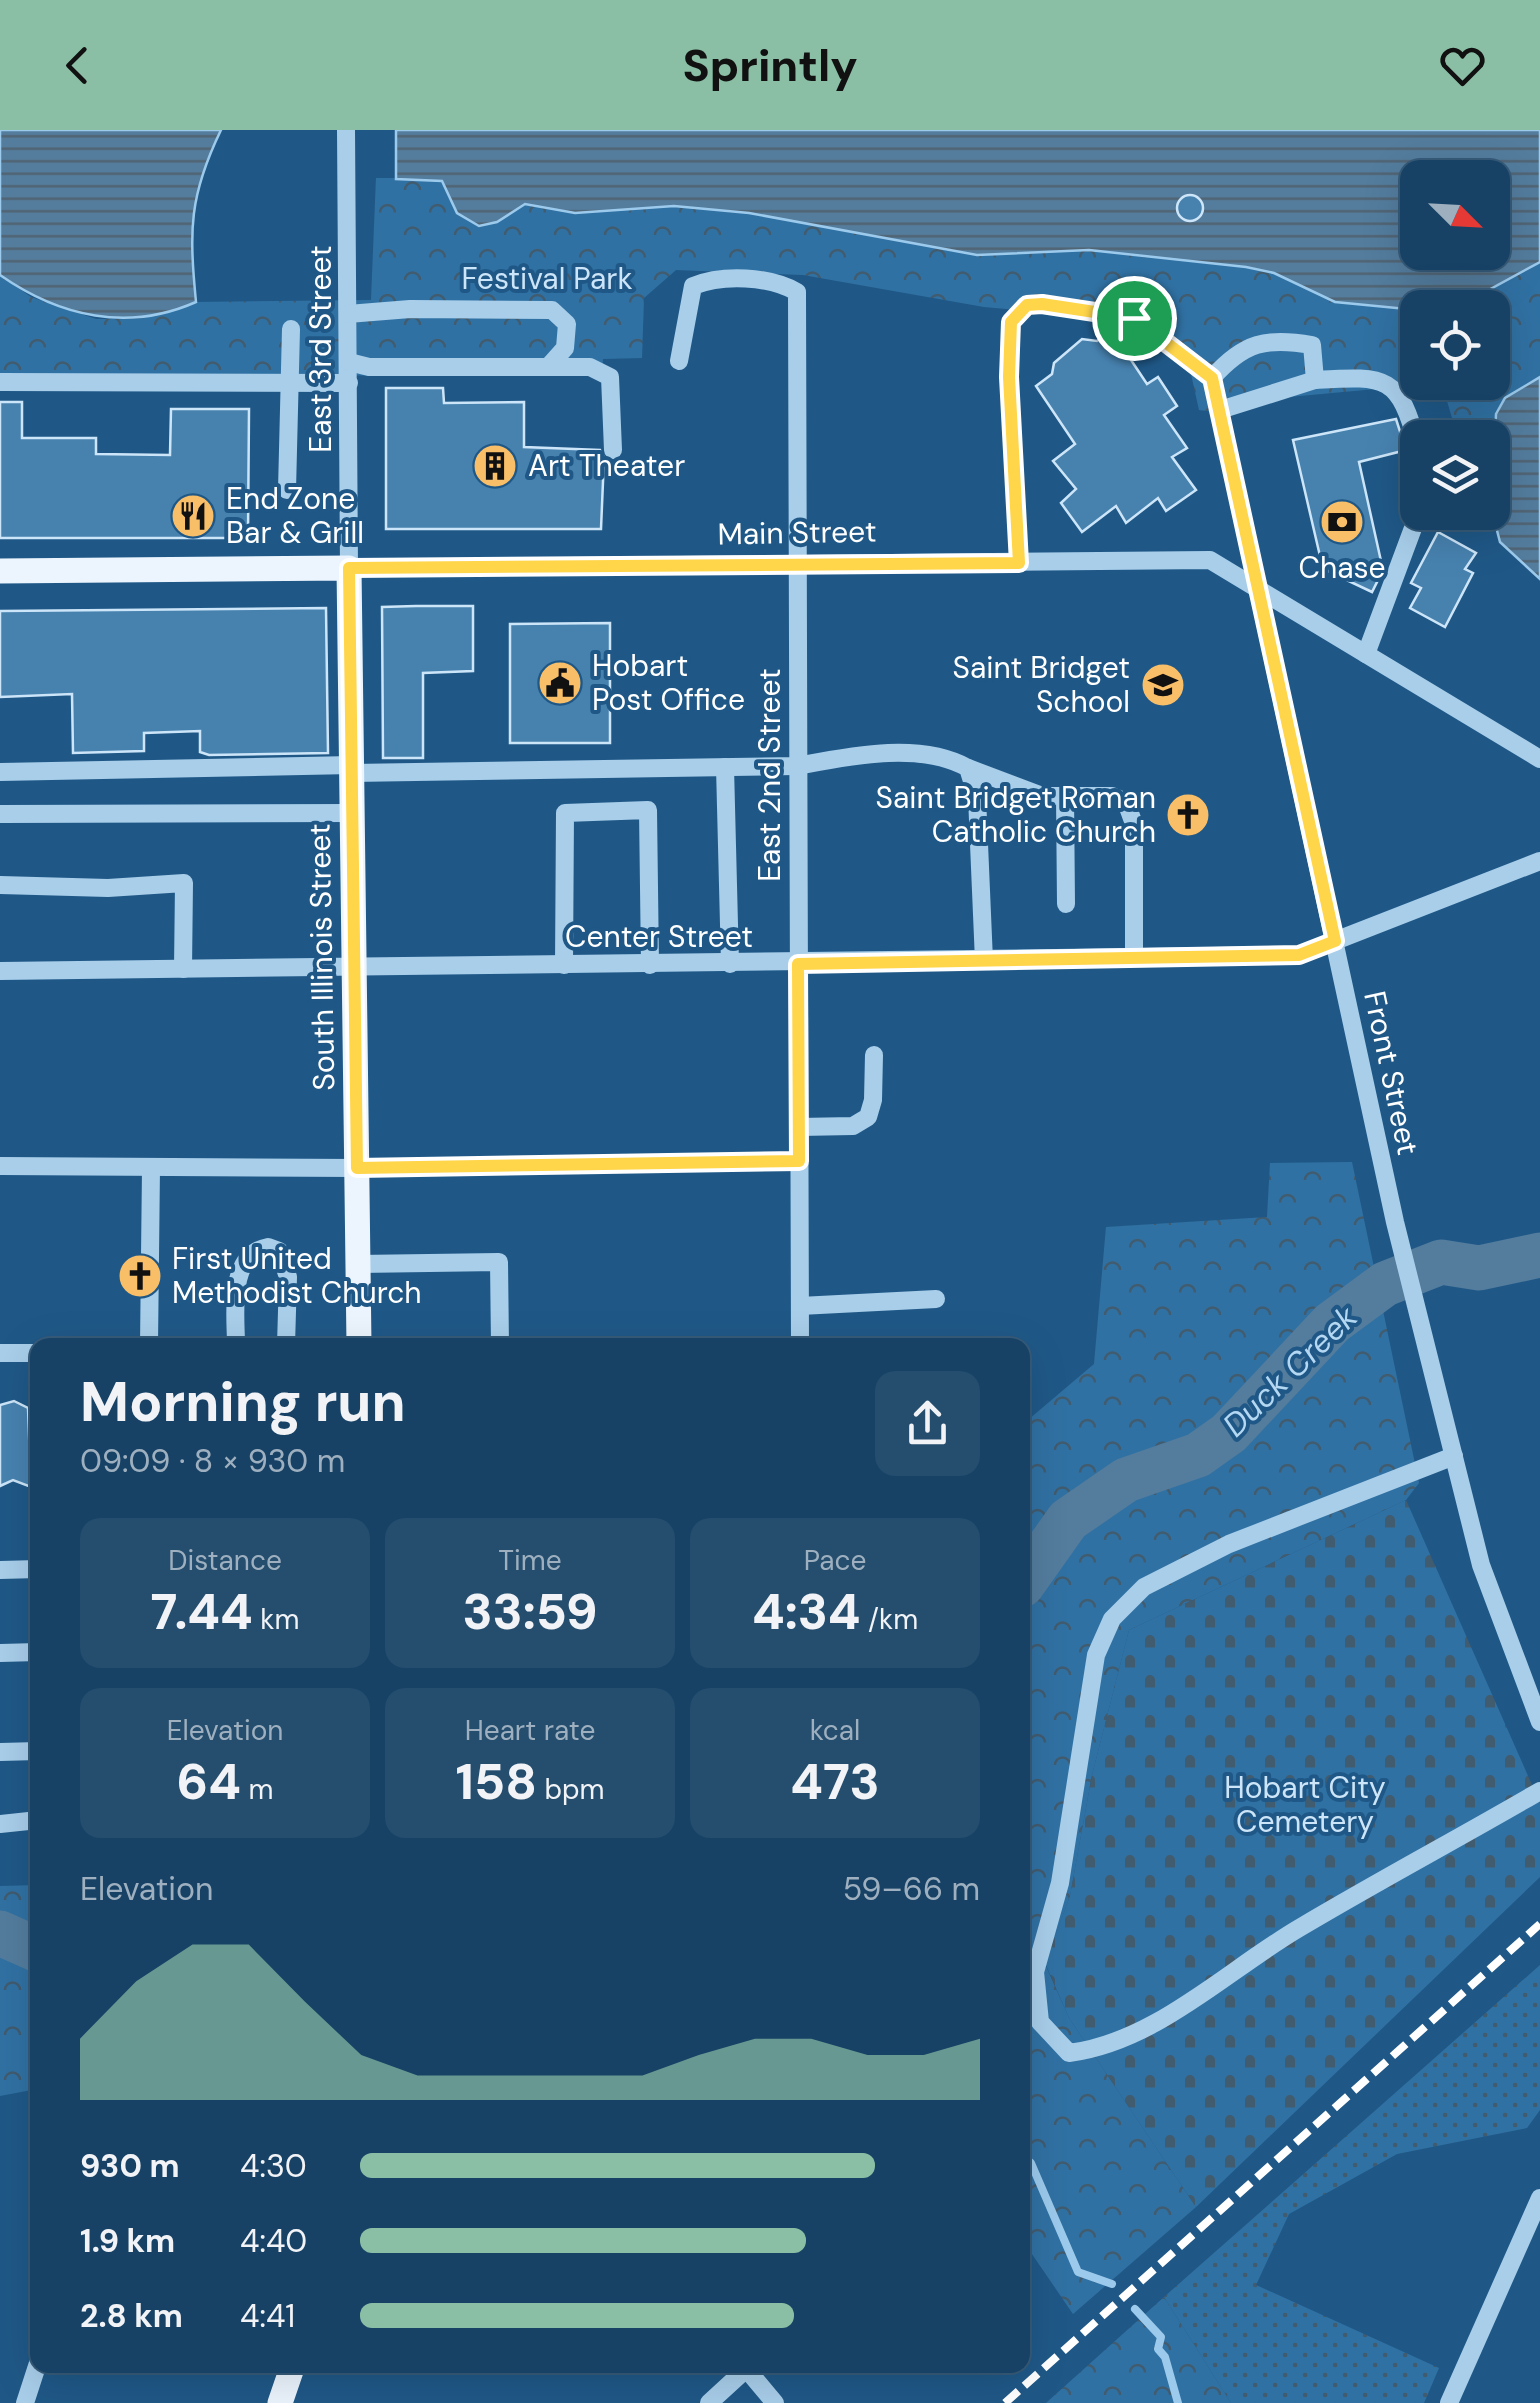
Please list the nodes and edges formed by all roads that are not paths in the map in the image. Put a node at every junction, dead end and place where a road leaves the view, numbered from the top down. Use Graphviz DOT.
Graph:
graph roads {
  1 [pos="346,130"];
  2 [pos="348,314"];
  3 [pos="291,330"];
  4 [pos="679,360"];
  5 [pos="348,362"];
  6 [pos="548,367"];
  7 [pos="1212,378"];
  8 [pos="1315,380"];
  9 [pos="0,382"];
  10 [pos="292,382"];
  11 [pos="349,383"];
  12 [pos="1221,418"];
  13 [pos="1411,420"];
  14 [pos="613,450"];
  15 [pos="287,490"];
  16 [pos="1411,530"];
  17 [pos="1019,563"];
  18 [pos="797,566"];
  19 [pos="349,568"];
  20 [pos="0,572"];
  21 [pos="1259,590"];
  22 [pos="1366,654"];
  23 [pos="1540,759"];
  24 [pos="797,766"];
  25 [pos="725,767"];
  26 [pos="968,768"];
  27 [pos="352,769"];
  28 [pos="0,772"];
  29 [pos="1065,796"];
  30 [pos="352,813"];
  31 [pos="0,814"];
  32 [pos="1540,861"];
  33 [pos="0,885"];
  34 [pos="1066,904"];
  35 [pos="1335,941"];
  36 [pos="1134,958"];
  37 [pos="984,961"];
  38 [pos="730,964"];
  39 [pos="798,964"];
  40 [pos="564,965"];
  41 [pos="650,965"];
  42 [pos="354,966"];
  43 [pos="183,968"];
  44 [pos="0,971"];
  45 [pos="874,1055"];
  46 [pos="799,1127"];
  47 [pos="799,1161"];
  48 [pos="0,1166"];
  49 [pos="151,1168"];
  50 [pos="357,1168"];
  51 [pos="358,1264"];
  52 [pos="936,1298"];
  53 [pos="800,1306"];
  54 [pos="149,1338"];
  55 [pos="236,1338"];
  56 [pos="286,1338"];
  57 [pos="359,1338"];
  58 [pos="500,1338"];
  59 [pos="800,1338"];
  60 [pos="0,1353"];
  61 [pos="30,1353"];
  62 [pos="1454,1456"];
  63 [pos="30,1569"];
  64 [pos="0,1570"];
  65 [pos="30,1652"];
  66 [pos="0,1653"];
  67 [pos="1540,1722"];
  68 [pos="30,1751"];
  69 [pos="0,1752"];
  70 [pos="1540,1791"];
  71 [pos="30,1821"];
  72 [pos="0,1824"];
  73 [pos="1540,2198"];
  74 [pos="35,2373"];
  75 [pos="290,2373"];
  76 [pos="739,2373"];
  77 [pos="750,2373"];
  78 [pos="25,2403"];
  79 [pos="280,2403"];
  80 [pos="709,2403"];
  81 [pos="776,2403"];
  82 [pos="1450,2403"];
  1 -- 2 [label="street, East 3rd Street"];
  2 -- 5 [label="street, East 3rd Street"];
  2 -- 6 [label="street"];
  3 -- 10 [label="street"];
  4 -- 18 [label="street, East 2nd Street"];
  5 -- 6 [label="street"];
  5 -- 11 [label="street, East 3rd Street"];
  6 -- 14 [label="street"];
  7 -- 8 [label="street"];
  7 -- 12 [label="street, Front Street"];
  7 -- 17 [label="street"];
  8 -- 12 [label="street"];
  8 -- 13 [label="street"];
  9 -- 10 [label="street"];
  10 -- 11 [label="street"];
  10 -- 15 [label="street"];
  11 -- 19 [label="street, East 3rd Street"];
  12 -- 21 [label="street, Front Street"];
  16 -- 22 [label="street"];
  17 -- 18 [label="street, Main Street"];
  17 -- 21 [label="street, Main Street"];
  18 -- 19 [label="street, Main Street"];
  18 -- 24 [label="street, East 2nd Street"];
  19 -- 20 [label="main road, Main Street"];
  19 -- 27 [label="main road, South Illinois Street"];
  21 -- 22 [label="street, Main Street"];
  21 -- 35 [label="street, Front Street"];
  22 -- 23 [label="street, Main Street"];
  24 -- 25 [label="street"];
  24 -- 26 [label="street"];
  24 -- 39 [label="street, East 2nd Street"];
  25 -- 27 [label="street"];
  25 -- 38 [label="street"];
  26 -- 29 [label="street"];
  26 -- 37 [label="street"];
  27 -- 28 [label="street"];
  27 -- 30 [label="main road, South Illinois Street"];
  29 -- 34 [label="street"];
  29 -- 36 [label="street"];
  30 -- 31 [label="street"];
  30 -- 42 [label="main road, South Illinois Street"];
  32 -- 35 [label="street, Center Street"];
  33 -- 43 [label="street"];
  35 -- 36 [label="street, Center Street"];
  35 -- 62 [label="street, Front Street"];
  36 -- 37 [label="street, Center Street"];
  37 -- 39 [label="street, Center Street"];
  38 -- 39 [label="street, Center Street"];
  38 -- 41 [label="street, Center Street"];
  39 -- 46 [label="street, East 2nd Street"];
  40 -- 41 [label="street, Center Street"];
  40 -- 41 [label="street"];
  40 -- 42 [label="street, Center Street"];
  42 -- 43 [label="street, Center Street"];
  42 -- 50 [label="main road, South Illinois Street"];
  43 -- 44 [label="street, Center Street"];
  45 -- 46 [label="street"];
  46 -- 47 [label="street, East 2nd Street"];
  47 -- 50 [label="street"];
  47 -- 53 [label="street, East 2nd Street"];
  48 -- 49 [label="street"];
  49 -- 50 [label="street"];
  49 -- 54 [label="street"];
  50 -- 51 [label="main road, South Illinois Street"];
  51 -- 57 [label="main road, South Illinois Street"];
  51 -- 58 [label="street"];
  52 -- 53 [label="street"];
  53 -- 59 [label="street, East 2nd Street"];
  55 -- 56 [label="street"];
  60 -- 61 [label="street"];
  62 -- 67 [label="street, Front Street"];
  62 -- 70 [label="street"];
  63 -- 64 [label="street"];
  65 -- 66 [label="street"];
  68 -- 69 [label="street"];
  71 -- 72 [label="street"];
  73 -- 82 [label="street"];
  74 -- 78 [label="street"];
  75 -- 79 [label="main road"];
  76 -- 80 [label="street"];
  77 -- 81 [label="street"];
}
